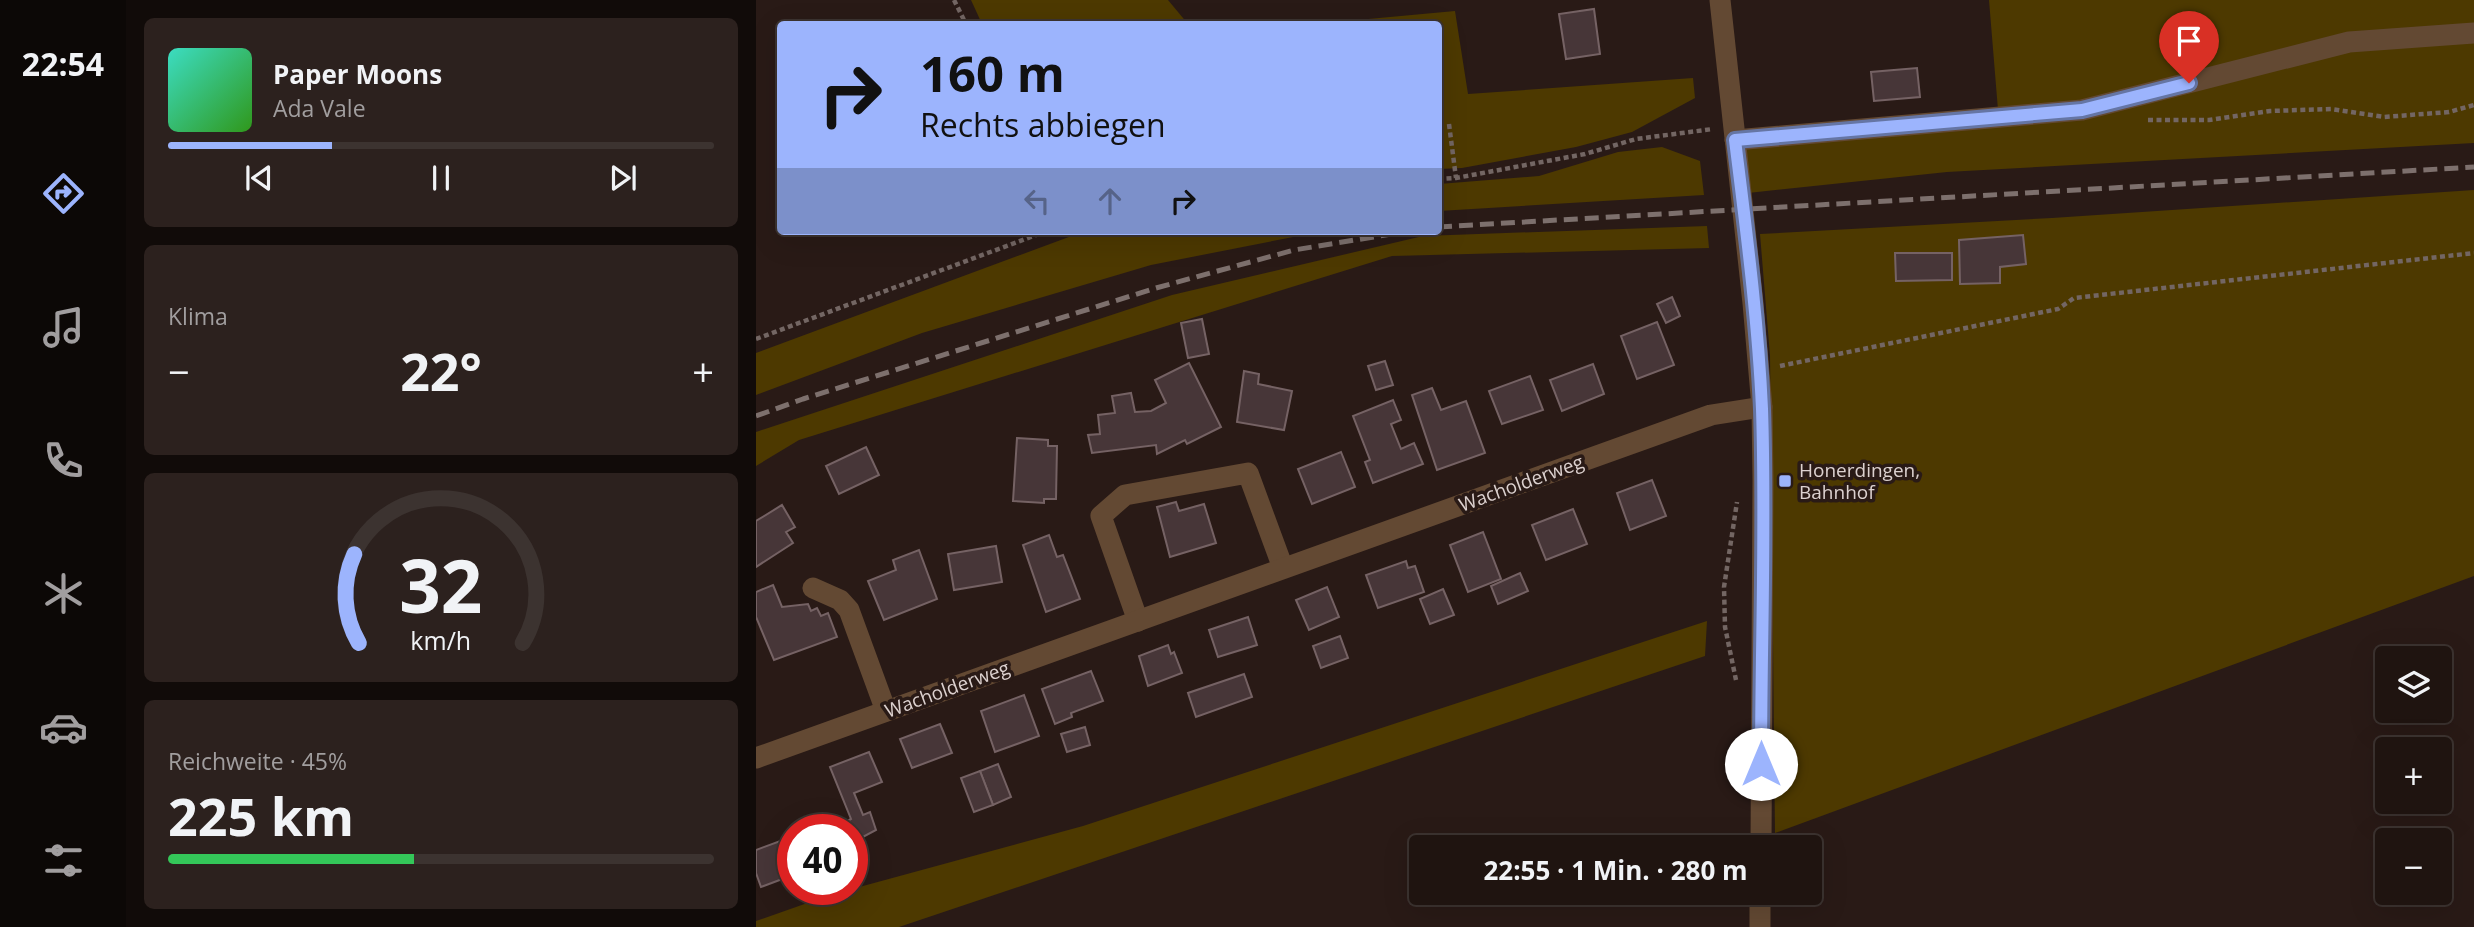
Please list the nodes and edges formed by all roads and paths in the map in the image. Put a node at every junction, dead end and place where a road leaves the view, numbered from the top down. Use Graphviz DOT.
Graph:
graph roads {
  1 [pos="954,0"];
  2 [pos="1720,0"];
  3 [pos="964,21"];
  4 [pos="2474,33"];
  5 [pos="2474,105"];
  6 [pos="2136,120"];
  7 [pos="1449,124"];
  8 [pos="1735,134"];
  9 [pos="1456,178"];
  10 [pos="1442,179"];
  11 [pos="1036,235"];
  12 [pos="2474,253"];
  13 [pos="756,340"];
  14 [pos="1760,370"];
  15 [pos="1762,407"];
  16 [pos="1738,496"];
  17 [pos="1283,568"];
  18 [pos="813,588"];
  19 [pos="1138,621"];
  20 [pos="1737,684"];
  21 [pos="886,711"];
  22 [pos="756,758"];
  23 [pos="1761,835"];
  24 [pos="1760,905"];
  25 [pos="1760,927"];
  1 -- 3 [label="path"];
  2 -- 8 [label="street"];
  4 -- 8 [label="street"];
  5 -- 6 [label="path"];
  7 -- 9 [label="path"];
  8 -- 9 [label="path"];
  8 -- 14 [label="street"];
  9 -- 10 [label="path"];
  11 -- 13 [label="path"];
  12 -- 14 [label="path"];
  14 -- 15 [label="street"];
  15 -- 17 [label="street, Wacholderweg"];
  15 -- 23 [label="street"];
  16 -- 20 [label="path"];
  17 -- 19 [label="street, Wacholderweg"];
  17 -- 19 [label="street"];
  18 -- 21 [label="street"];
  19 -- 21 [label="street, Wacholderweg"];
  21 -- 22 [label="street, Wacholderweg"];
  24 -- 25 [label="street"];
}
